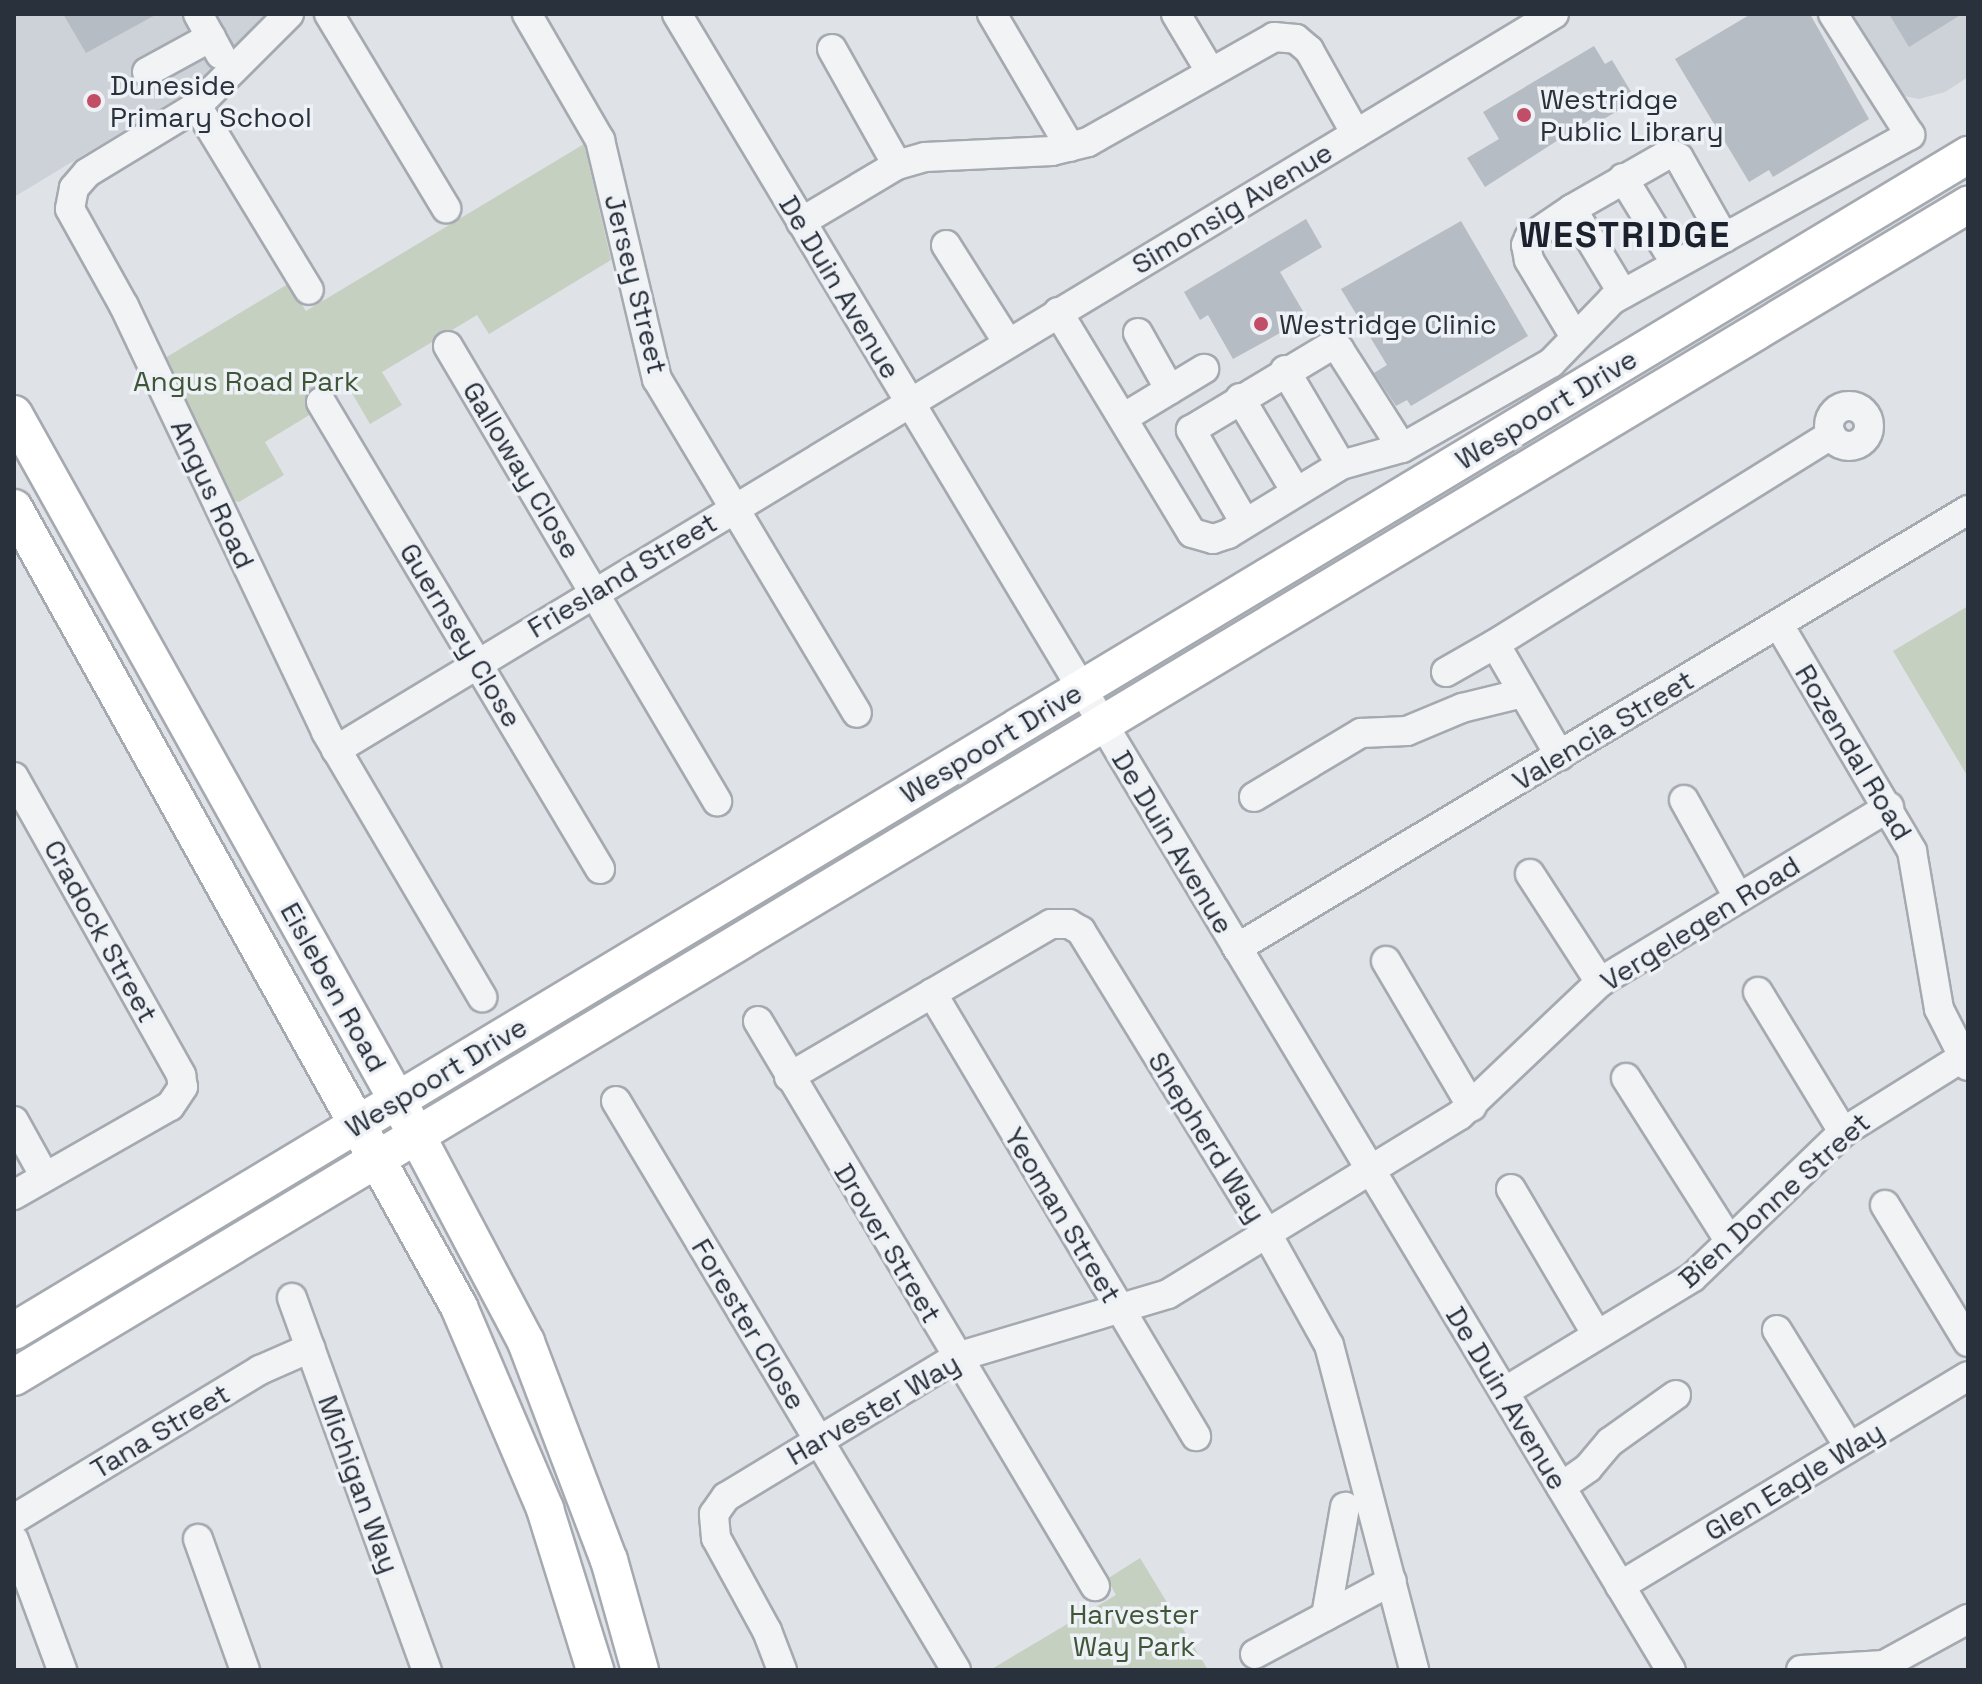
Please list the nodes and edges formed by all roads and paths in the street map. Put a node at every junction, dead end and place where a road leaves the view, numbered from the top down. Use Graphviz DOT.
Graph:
graph roads {
  1 [pos="289,14"];
  2 [pos="329,14"];
  3 [pos="527,14"];
  4 [pos="992,14"];
  5 [pos="1176,14"];
  6 [pos="1553,14"];
  7 [pos="1833,14"];
  8 [pos="690,18"];
  9 [pos="204,26"];
  10 [pos="832,49"];
  11 [pos="1210,71"];
  12 [pos="147,72"];
  13 [pos="230,72"];
  14 [pos="197,106"];
  15 [pos="1356,134"];
  16 [pos="1070,147"];
  17 [pos="1968,155"];
  18 [pos="897,165"];
  19 [pos="1623,178"];
  20 [pos="1968,205"];
  21 [pos="446,208"];
  22 [pos="1572,209"];
  23 [pos="801,222"];
  24 [pos="1724,238"];
  25 [pos="946,245"];
  26 [pos="1676,264"];
  27 [pos="309,290"];
  28 [pos="1623,294"];
  29 [pos="1058,312"];
  30 [pos="1138,333"];
  31 [pos="1575,337"];
  32 [pos="1008,343"];
  33 [pos="448,346"];
  34 [pos="1204,369"];
  35 [pos="1285,370"];
  36 [pos="1170,390"];
  37 [pos="1240,398"];
  38 [pos="321,402"];
  39 [pos="909,402"];
  40 [pos="14,414"];
  41 [pos="1123,418"];
  42 [pos="1831,435"];
  43 [pos="1402,448"];
  44 [pos="1341,465"];
  45 [pos="1296,492"];
  46 [pos="736,507"];
  47 [pos="14,508"];
  48 [pos="1967,512"];
  49 [pos="1245,523"];
  50 [pos="595,591"];
  51 [pos="1779,625"];
  52 [pos="1495,644"];
  53 [pos="478,662"];
  54 [pos="1446,672"];
  55 [pos="1081,689"];
  56 [pos="1523,693"];
  57 [pos="857,713"];
  58 [pos="1101,724"];
  59 [pos="336,750"];
  60 [pos="1560,756"];
  61 [pos="14,777"];
  62 [pos="1254,797"];
  63 [pos="1684,800"];
  64 [pos="717,801"];
  65 [pos="1889,807"];
  66 [pos="600,869"];
  67 [pos="1530,874"];
  68 [pos="1738,897"];
  69 [pos="1237,948"];
  70 [pos="1386,961"];
  71 [pos="1600,982"];
  72 [pos="1758,992"];
  73 [pos="932,993"];
  74 [pos="482,997"];
  75 [pos="758,1021"];
  76 [pos="1965,1061"];
  77 [pos="789,1077"];
  78 [pos="1626,1078"];
  79 [pos="397,1099"];
  80 [pos="616,1101"];
  81 [pos="1472,1107"];
  82 [pos="14,1121"];
  83 [pos="360,1123"];
  84 [pos="1843,1132"];
  85 [pos="416,1134"];
  86 [pos="380,1156"];
  87 [pos="1370,1170"];
  88 [pos="45,1177"];
  89 [pos="1511,1189"];
  90 [pos="14,1195"];
  91 [pos="1885,1205"];
  92 [pos="1266,1232"];
  93 [pos="1730,1242"];
  94 [pos="292,1298"];
  95 [pos="1120,1309"];
  96 [pos="1777,1330"];
  97 [pos="14,1331"];
  98 [pos="1597,1335"];
  99 [pos="1968,1342"];
  100 [pos="310,1348"];
  101 [pos="957,1357"];
  102 [pos="1968,1376"];
  103 [pos="14,1377"];
  104 [pos="1504,1392"];
  105 [pos="1676,1395"];
  106 [pos="1196,1436"];
  107 [pos="818,1439"];
  108 [pos="1849,1447"];
  109 [pos="1561,1487"];
  110 [pos="1345,1507"];
  111 [pos="14,1519"];
  112 [pos="198,1539"];
  113 [pos="14,1540"];
  114 [pos="1392,1581"];
  115 [pos="1095,1586"];
  116 [pos="1620,1586"];
  117 [pos="1326,1616"];
  118 [pos="1968,1619"];
  119 [pos="1255,1654"];
  120 [pos="62,1670"];
  121 [pos="245,1670"];
  122 [pos="427,1670"];
  123 [pos="595,1670"];
  124 [pos="640,1670"];
  125 [pos="782,1670"];
  126 [pos="956,1670"];
  127 [pos="1414,1670"];
  128 [pos="1671,1670"];
  129 [pos="1801,1670"];
  1 -- 13 [label="street, Angus Road"];
  2 -- 21 [label="street"];
  3 -- 46 [label="street, Jersey Street"];
  4 -- 16 [label="street"];
  5 -- 11 [label="street"];
  6 -- 15 [label="street, Simonsig Avenue"];
  7 -- 24 [label="street"];
  8 -- 23 [label="street, De Duin Avenue"];
  9 -- 12 [label="street"];
  9 -- 13 [label="street"];
  10 -- 18 [label="street"];
  11 -- 15 [label="street"];
  11 -- 16 [label="street"];
  13 -- 14 [label="street, Angus Road"];
  14 -- 27 [label="street"];
  14 -- 59 [label="street, Angus Road"];
  15 -- 29 [label="street, Simonsig Avenue"];
  16 -- 18 [label="street"];
  17 -- 55 [label="main road, Wespoort Drive"];
  18 -- 23 [label="street"];
  19 -- 22 [label="street"];
  19 -- 24 [label="street"];
  19 -- 26 [label="street"];
  20 -- 58 [label="main road, Wespoort Drive"];
  22 -- 28 [label="street"];
  22 -- 31 [label="street"];
  23 -- 39 [label="street, De Duin Avenue"];
  24 -- 26 [label="street"];
  25 -- 32 [label="street"];
  26 -- 28 [label="street"];
  28 -- 31 [label="street"];
  29 -- 32 [label="street, Simonsig Avenue"];
  29 -- 41 [label="street"];
  30 -- 36 [label="street"];
  31 -- 43 [label="street"];
  32 -- 39 [label="street, Simonsig Avenue"];
  33 -- 50 [label="street, Galloway Close"];
  34 -- 36 [label="street"];
  35 -- 37 [label="street"];
  35 -- 43 [label="street"];
  35 -- 44 [label="street"];
  36 -- 41 [label="street"];
  37 -- 45 [label="street"];
  37 -- 49 [label="street"];
  38 -- 53 [label="street, Guernsey Close"];
  39 -- 46 [label="street, Friesland Street"];
  39 -- 55 [label="street, De Duin Avenue"];
  40 -- 79 [label="main road, Eisleben Road"];
  41 -- 49 [label="street"];
  42 -- 52 [label="street"];
  43 -- 44 [label="street"];
  44 -- 45 [label="street"];
  45 -- 49 [label="street"];
  46 -- 50 [label="street, Friesland Street"];
  46 -- 57 [label="street, Jersey Street"];
  47 -- 83 [label="main road, Eisleben Road"];
  48 -- 51 [label="street, Valencia Street"];
  50 -- 53 [label="street, Friesland Street"];
  50 -- 64 [label="street, Galloway Close"];
  51 -- 60 [label="street, Valencia Street"];
  51 -- 65 [label="street, Rozendal Road"];
  52 -- 54 [label="street"];
  52 -- 56 [label="street"];
  53 -- 59 [label="street, Friesland Street"];
  53 -- 66 [label="street, Guernsey Close"];
  55 -- 58 [label="street, De Duin Avenue"];
  55 -- 79 [label="main road, Wespoort Drive"];
  56 -- 60 [label="street"];
  56 -- 62 [label="street"];
  58 -- 69 [label="street, De Duin Avenue"];
  58 -- 85 [label="main road, Wespoort Drive"];
  59 -- 74 [label="street, Angus Road"];
  60 -- 69 [label="street, Valencia Street"];
  61 -- 88 [label="street, Cradock Street"];
  63 -- 68 [label="street"];
  65 -- 68 [label="street, Vergelegen Road"];
  65 -- 76 [label="street, Rozendal Road"];
  67 -- 71 [label="street"];
  68 -- 71 [label="street, Vergelegen Road"];
  69 -- 87 [label="street, De Duin Avenue"];
  70 -- 81 [label="street"];
  71 -- 81 [label="street, Vergelegen Road"];
  72 -- 84 [label="street"];
  73 -- 77 [label="street, Shepherd Way"];
  73 -- 92 [label="street, Shepherd Way"];
  73 -- 95 [label="street, Yeoman Street"];
  75 -- 77 [label="street, Drover Street"];
  76 -- 84 [label="street, Bien Donne Street"];
  77 -- 101 [label="street, Drover Street"];
  78 -- 93 [label="street"];
  79 -- 83 [label="main road, Wespoort Drive"];
  79 -- 85 [label="main road, Eisleben Road"];
  80 -- 107 [label="street, Forester Close"];
  81 -- 87 [label="street, Vergelegen Road"];
  82 -- 88 [label="street"];
  83 -- 86 [label="main road, Eisleben Road"];
  83 -- 97 [label="main road, Wespoort Drive"];
  84 -- 93 [label="street, Bien Donne Street"];
  85 -- 86 [label="main road, Wespoort Drive"];
  85 -- 124 [label="main road, Eisleben Road"];
  86 -- 103 [label="main road, Wespoort Drive"];
  86 -- 123 [label="main road, Eisleben Road"];
  87 -- 92 [label="street, Harvester Way"];
  87 -- 104 [label="street, De Duin Avenue"];
  88 -- 90 [label="street"];
  89 -- 98 [label="street"];
  91 -- 99 [label="street"];
  92 -- 95 [label="street, Harvester Way"];
  92 -- 114 [label="street, Shepherd Way"];
  93 -- 98 [label="street, Bien Donne Street"];
  94 -- 100 [label="street, Michigan Way"];
  95 -- 101 [label="street, Harvester Way"];
  95 -- 106 [label="street, Yeoman Street"];
  96 -- 108 [label="street"];
  98 -- 104 [label="street, Bien Donne Street"];
  100 -- 111 [label="street, Tana Street"];
  100 -- 122 [label="street, Michigan Way"];
  101 -- 107 [label="street, Harvester Way"];
  101 -- 115 [label="street, Drover Street"];
  102 -- 108 [label="street, Glen Eagle Way"];
  104 -- 109 [label="street, De Duin Avenue"];
  105 -- 109 [label="street"];
  107 -- 125 [label="street, Harvester Way"];
  107 -- 126 [label="street, Forester Close"];
  108 -- 116 [label="street, Glen Eagle Way"];
  109 -- 116 [label="street, De Duin Avenue"];
  110 -- 117 [label="street"];
  112 -- 121 [label="street"];
  113 -- 120 [label="street"];
  114 -- 117 [label="street"];
  114 -- 127 [label="street, Shepherd Way"];
  116 -- 128 [label="street, De Duin Avenue"];
  117 -- 119 [label="street"];
  118 -- 129 [label="street"];
}
